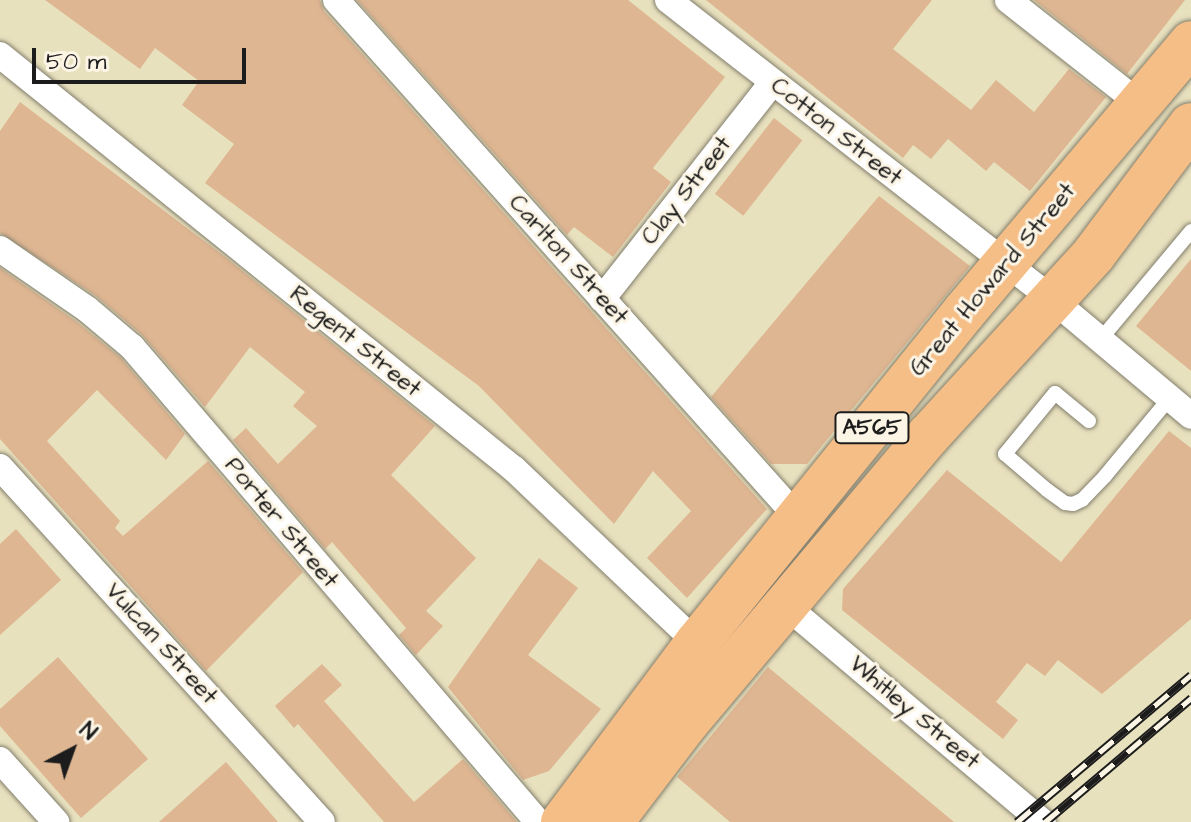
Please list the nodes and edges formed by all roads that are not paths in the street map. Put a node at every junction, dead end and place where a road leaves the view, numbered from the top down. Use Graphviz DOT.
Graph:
graph roads {
  1 [pos="336,0"];
  2 [pos="668,0"];
  3 [pos="1008,0"];
  4 [pos="1191,43"];
  5 [pos="0,55"];
  6 [pos="772,83"];
  7 [pos="1191,86"];
  8 [pos="1172,129"];
  9 [pos="1191,231"];
  10 [pos="0,249"];
  11 [pos="1003,264"];
  12 [pos="602,299"];
  13 [pos="1053,300"];
  14 [pos="1100,340"];
  15 [pos="1169,399"];
  16 [pos="1191,416"];
  17 [pos="1089,421"];
  18 [pos="0,467"];
  19 [pos="800,520"];
  20 [pos="785,605"];
  21 [pos="697,643"];
  22 [pos="0,760"];
  23 [pos="56,822"];
  24 [pos="322,822"];
  25 [pos="538,822"];
  26 [pos="563,822"];
  27 [pos="611,822"];
  28 [pos="1043,822"];
  1 -- 12 [label="street, Carlton Street"];
  2 -- 6 [label="street, Cotton Street"];
  3 -- 8 [label="street"];
  4 -- 8 [label="highway, Great Howard Street / A565"];
  5 -- 21 [label="street, Regent Street"];
  6 -- 11 [label="street, Cotton Street"];
  6 -- 12 [label="street, Clay Street"];
  7 -- 8 [label="highway"];
  8 -- 11 [label="highway, Great Howard Street / A565"];
  8 -- 13 [label="highway, Great Howard Street / A565"];
  9 -- 14 [label="lane"];
  10 -- 25 [label="street, Porter Street"];
  11 -- 13 [label="street, Cotton Street"];
  11 -- 19 [label="highway, Great Howard Street / A565"];
  12 -- 19 [label="street, Carlton Street"];
  13 -- 14 [label="street, Cotton Street"];
  13 -- 19 [label="highway"];
  13 -- 20 [label="highway, Great Howard Street / A565"];
  14 -- 15 [label="street, Cotton Street"];
  15 -- 16 [label="street, Cotton Street"];
  15 -- 17 [label="lane"];
  18 -- 24 [label="street, Vulcan Street"];
  19 -- 21 [label="highway, Great Howard Street / A565"];
  20 -- 27 [label="highway, Great Howard Street / A565"];
  20 -- 28 [label="street, Whitley Street"];
  21 -- 26 [label="highway, Great Howard Street / A565"];
  22 -- 23 [label="street"];
}
